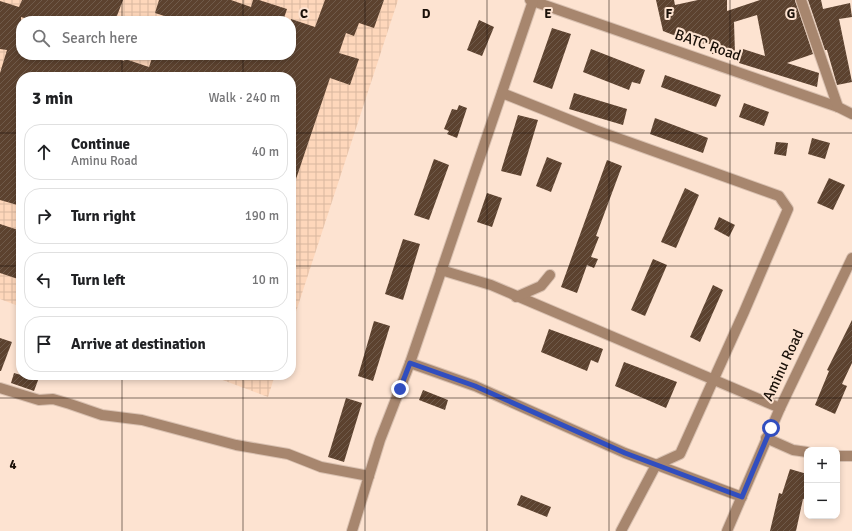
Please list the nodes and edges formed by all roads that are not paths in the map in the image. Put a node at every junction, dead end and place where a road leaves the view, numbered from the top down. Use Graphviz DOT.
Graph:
graph roads {
  1 [pos="801,0"];
  2 [pos="531,1"];
  3 [pos="502,93"];
  4 [pos="848,111"];
  5 [pos="852,258"];
  6 [pos="441,270"];
  7 [pos="550,275"];
  8 [pos="516,296"];
  9 [pos="410,363"];
  10 [pos="712,380"];
  11 [pos="0,388"];
  12 [pos="780,408"];
  13 [pos="766,438"];
  14 [pos="804,452"];
  15 [pos="840,456"];
  16 [pos="852,456"];
  17 [pos="656,465"];
  18 [pos="370,476"];
  19 [pos="742,497"];
  20 [pos="352,531"];
  21 [pos="621,531"];
  22 [pos="727,531"];
  1 -- 4 [label="street"];
  2 -- 3 [label="street"];
  2 -- 4 [label="street, BATC Road"];
  3 -- 6 [label="street"];
  3 -- 10 [label="street"];
  5 -- 12 [label="street, Aminu Road"];
  6 -- 8 [label="street"];
  6 -- 9 [label="street"];
  7 -- 8 [label="street"];
  8 -- 10 [label="street"];
  9 -- 17 [label="street"];
  9 -- 18 [label="street"];
  10 -- 12 [label="street"];
  10 -- 17 [label="street"];
  11 -- 18 [label="street"];
  12 -- 13 [label="street, Aminu Road"];
  13 -- 14 [label="street"];
  13 -- 19 [label="street, Aminu Road"];
  15 -- 16 [label="street"];
  17 -- 19 [label="street"];
  17 -- 21 [label="street"];
  18 -- 20 [label="street"];
  19 -- 22 [label="street, Aminu Road"];
}
